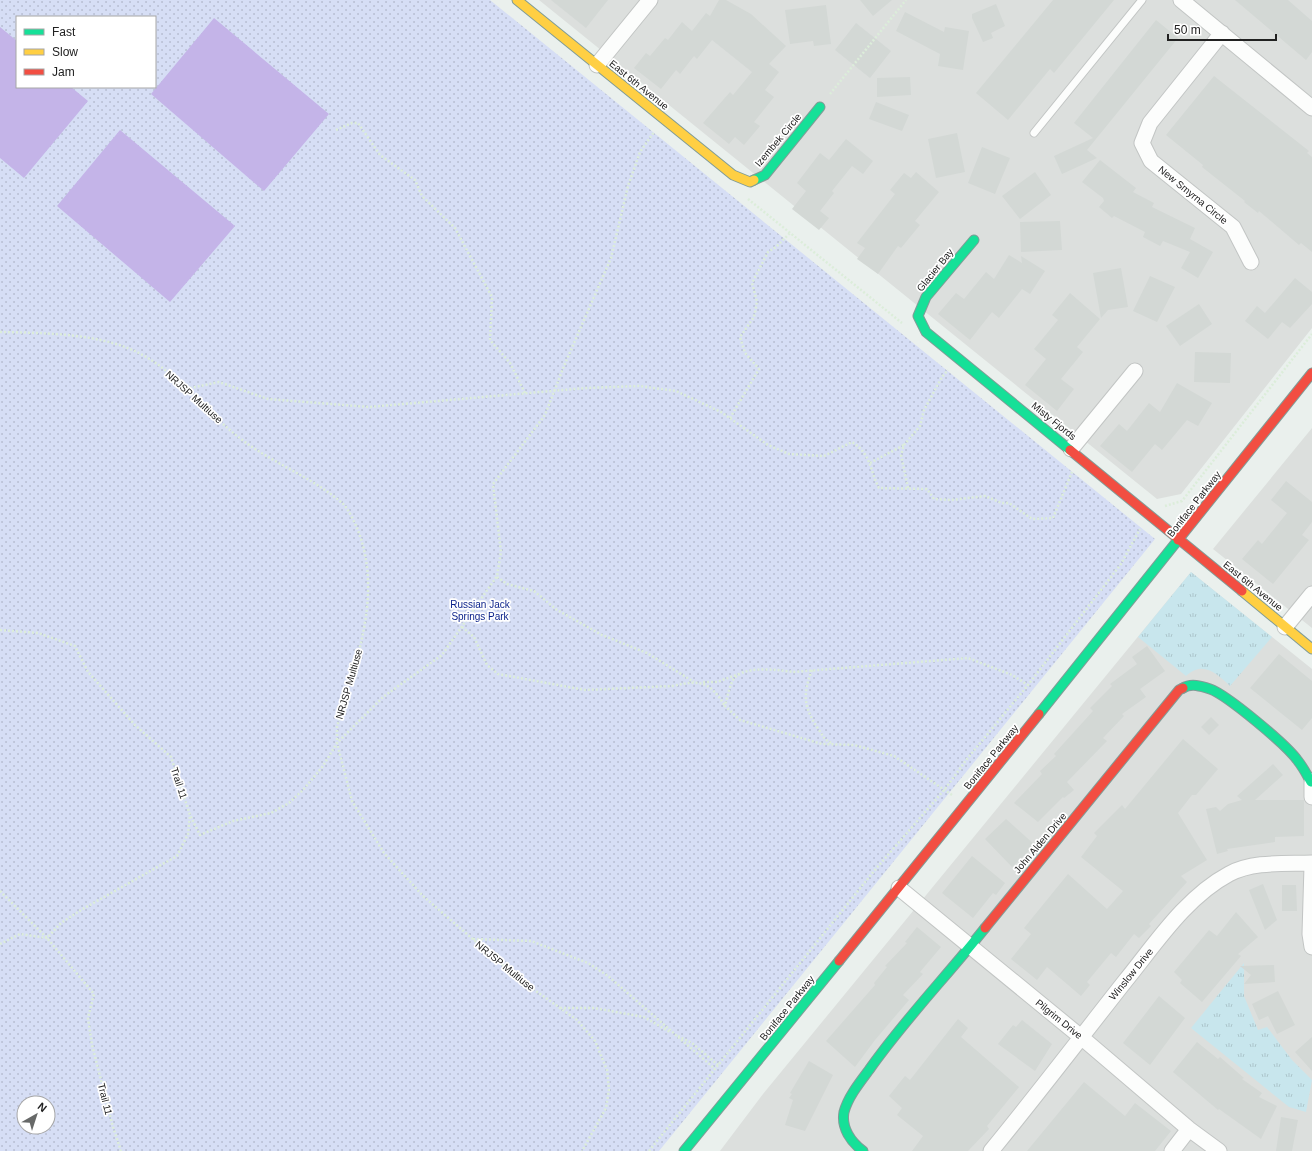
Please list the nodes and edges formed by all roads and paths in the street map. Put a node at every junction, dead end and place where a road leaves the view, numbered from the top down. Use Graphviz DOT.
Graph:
graph roads {
  1 [pos="517,0"];
  2 [pos="650,0"];
  3 [pos="906,0"];
  4 [pos="1142,0"];
  5 [pos="1181,0"];
  6 [pos="1222,33"];
  7 [pos="596,64"];
  8 [pos="820,107"];
  9 [pos="1312,108"];
  10 [pos="663,118"];
  11 [pos="336,130"];
  12 [pos="1034,133"];
  13 [pos="741,178"];
  14 [pos="750,182"];
  15 [pos="790,233"];
  16 [pos="974,240"];
  17 [pos="1251,262"];
  18 [pos="918,316"];
  19 [pos="0,332"];
  20 [pos="926,332"];
  21 [pos="1312,334"];
  22 [pos="958,358"];
  23 [pos="1135,371"];
  24 [pos="1312,373"];
  25 [pos="185,389"];
  26 [pos="555,390"];
  27 [pos="525,393"];
  28 [pos="730,418"];
  29 [pos="904,445"];
  30 [pos="1074,452"];
  31 [pos="870,463"];
  32 [pos="908,488"];
  33 [pos="1150,516"];
  34 [pos="1179,541"];
  35 [pos="497,576"];
  36 [pos="1312,594"];
  37 [pos="462,627"];
  38 [pos="1285,627"];
  39 [pos="0,630"];
  40 [pos="1312,649"];
  41 [pos="812,670"];
  42 [pos="743,672"];
  43 [pos="696,682"];
  44 [pos="1028,686"];
  45 [pos="726,706"];
  46 [pos="337,743"];
  47 [pos="835,744"];
  48 [pos="1312,787"];
  49 [pos="945,789"];
  50 [pos="966,805"];
  51 [pos="190,815"];
  52 [pos="1312,862"];
  53 [pos="1312,866"];
  54 [pos="899,888"];
  55 [pos="0,891"];
  56 [pos="47,938"];
  57 [pos="473,939"];
  58 [pos="0,944"];
  59 [pos="970,947"];
  60 [pos="1312,947"];
  61 [pos="560,1008"];
  62 [pos="674,1034"];
  63 [pos="1081,1037"];
  64 [pos="718,1065"];
  65 [pos="715,1069"];
  66 [pos="1190,1129"];
  67 [pos="121,1151"];
  68 [pos="582,1151"];
  69 [pos="649,1151"];
  70 [pos="684,1151"];
  71 [pos="863,1151"];
  72 [pos="991,1151"];
  73 [pos="1172,1151"];
  74 [pos="1219,1151"];
  1 -- 7 [label="street, East 6th Avenue"];
  2 -- 7 [label="street"];
  3 -- 8 [label="path"];
  4 -- 12 [label="lane"];
  5 -- 6 [label="street"];
  6 -- 9 [label="street"];
  6 -- 17 [label="street, New Smyrna Circle"];
  7 -- 10 [label="street, East 6th Avenue"];
  8 -- 14 [label="street, Izembek Circle"];
  10 -- 13 [label="street, East 6th Avenue"];
  10 -- 26 [label="path"];
  11 -- 27 [label="path"];
  13 -- 14 [label="street, East 6th Avenue"];
  13 -- 15 [label="path"];
  15 -- 20 [label="path"];
  15 -- 28 [label="path"];
  16 -- 18 [label="street, Glacier Bay"];
  18 -- 20 [label="street, Misty Fjords"];
  19 -- 25 [label="path, NRJSP Multiuse"];
  20 -- 22 [label="street, Misty Fjords"];
  21 -- 33 [label="path"];
  22 -- 29 [label="path"];
  22 -- 30 [label="street, Misty Fjords"];
  23 -- 30 [label="street"];
  24 -- 34 [label="street, Boniface Parkway"];
  25 -- 27 [label="path"];
  25 -- 46 [label="path, NRJSP Multiuse"];
  26 -- 27 [label="path"];
  26 -- 28 [label="path"];
  26 -- 35 [label="path"];
  28 -- 31 [label="path"];
  29 -- 31 [label="path"];
  29 -- 32 [label="path"];
  30 -- 32 [label="path"];
  30 -- 33 [label="street, Misty Fjords"];
  31 -- 32 [label="path"];
  33 -- 34 [label="street, Misty Fjords"];
  33 -- 44 [label="path"];
  34 -- 38 [label="street, East 6th Avenue"];
  34 -- 50 [label="street, Boniface Parkway"];
  35 -- 37 [label="path"];
  35 -- 43 [label="path"];
  36 -- 38 [label="street"];
  37 -- 43 [label="path"];
  37 -- 46 [label="path"];
  38 -- 40 [label="street, East 6th Avenue"];
  39 -- 51 [label="path, Trail 11"];
  41 -- 42 [label="path"];
  41 -- 44 [label="path"];
  41 -- 47 [label="path"];
  42 -- 43 [label="path"];
  42 -- 45 [label="path"];
  43 -- 45 [label="path"];
  44 -- 49 [label="path"];
  45 -- 47 [label="path"];
  46 -- 51 [label="path, Trail 11"];
  46 -- 57 [label="path, NRJSP Multiuse"];
  47 -- 49 [label="path"];
  48 -- 59 [label="street, John Alden Drive"];
  49 -- 50 [label="path"];
  49 -- 64 [label="path"];
  50 -- 54 [label="street, Boniface Parkway"];
  51 -- 56 [label="path"];
  52 -- 63 [label="street, Winslow Drive"];
  53 -- 60 [label="street"];
  54 -- 59 [label="street, Pilgrim Drive"];
  54 -- 70 [label="street, Boniface Parkway"];
  55 -- 56 [label="path, Trail 11"];
  56 -- 58 [label="path"];
  56 -- 67 [label="path, Trail 11"];
  57 -- 61 [label="path, NRJSP Multiuse"];
  57 -- 62 [label="path"];
  59 -- 63 [label="street, Pilgrim Drive"];
  59 -- 71 [label="street, John Alden Drive"];
  61 -- 62 [label="path"];
  61 -- 68 [label="path, NRJSP Multiuse"];
  62 -- 64 [label="path"];
  62 -- 65 [label="path"];
  63 -- 66 [label="street, Pilgrim Drive"];
  63 -- 72 [label="street, Winslow Drive"];
  64 -- 65 [label="path"];
  65 -- 69 [label="path"];
  66 -- 73 [label="street"];
  66 -- 74 [label="street, Pilgrim Drive"];
}
